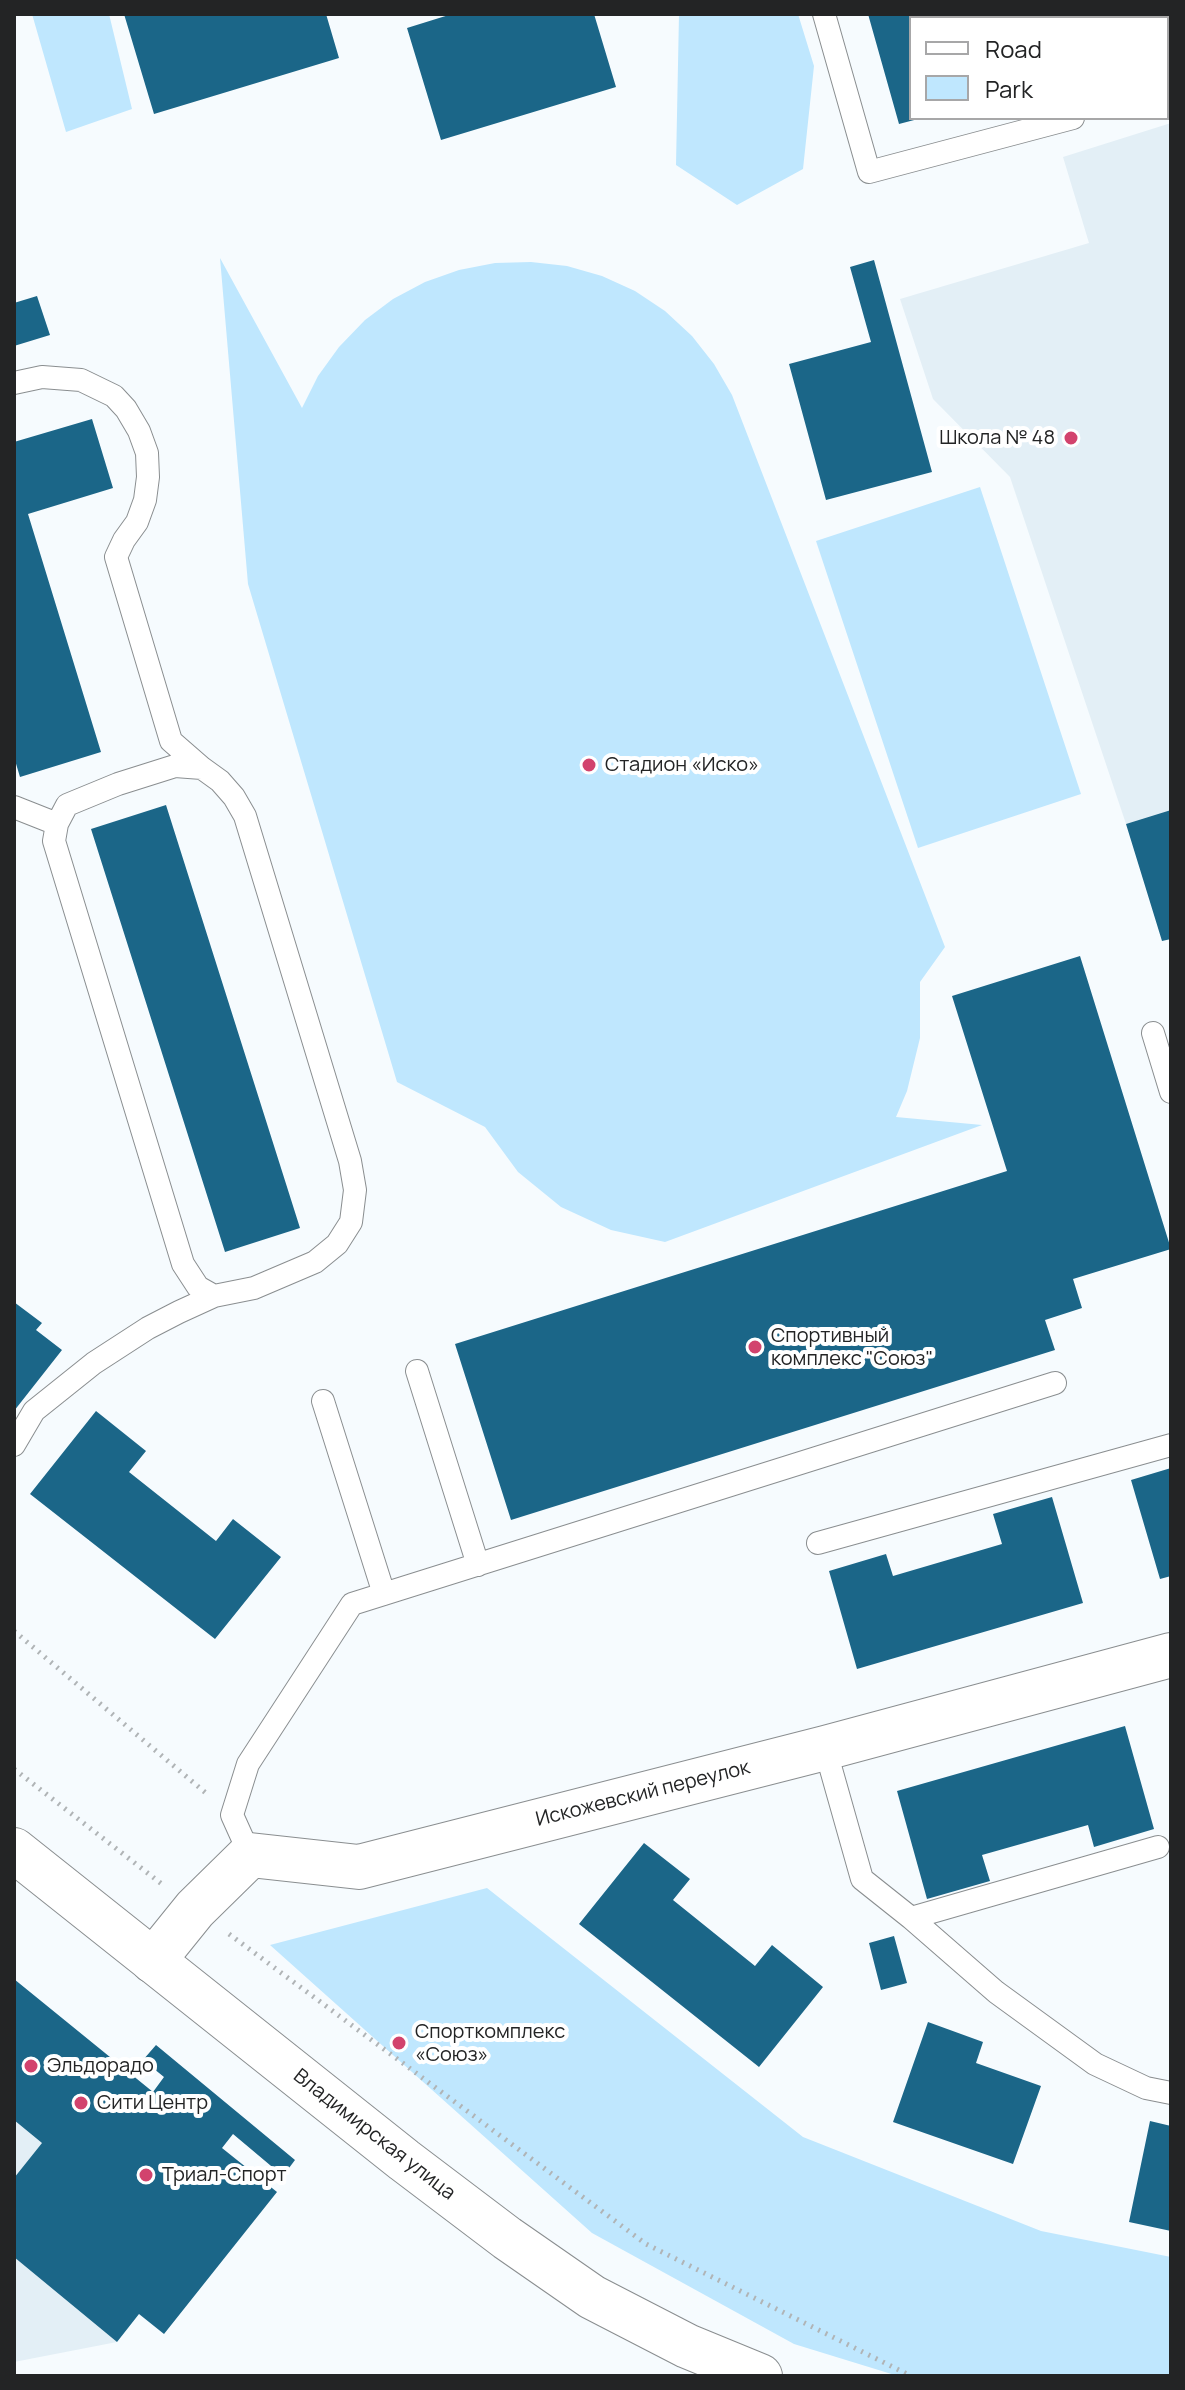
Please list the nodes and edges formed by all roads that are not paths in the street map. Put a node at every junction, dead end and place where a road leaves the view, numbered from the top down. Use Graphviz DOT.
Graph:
graph roads {
  1 [pos="824,14"];
  2 [pos="1065,120"];
  3 [pos="14,383"];
  4 [pos="202,768"];
  5 [pos="14,807"];
  6 [pos="57,824"];
  7 [pos="1153,1033"];
  8 [pos="1171,1092"];
  9 [pos="214,1296"];
  10 [pos="417,1371"];
  11 [pos="1055,1383"];
  12 [pos="323,1401"];
  13 [pos="14,1445"];
  14 [pos="1171,1445"];
  15 [pos="818,1543"];
  16 [pos="478,1565"];
  17 [pos="384,1594"];
  18 [pos="1171,1655"];
  19 [pos="825,1748"];
  20 [pos="1158,1847"];
  21 [pos="14,1850"];
  22 [pos="250,1855"];
  23 [pos="911,1918"];
  24 [pos="153,1961"];
  25 [pos="1171,2093"];
  26 [pos="760,2376"];
  1 -- 2 [label="lane"];
  3 -- 4 [label="lane"];
  4 -- 6 [label="lane"];
  4 -- 9 [label="lane"];
  5 -- 6 [label="lane"];
  6 -- 9 [label="lane"];
  7 -- 8 [label="lane"];
  9 -- 13 [label="lane"];
  10 -- 16 [label="lane"];
  11 -- 16 [label="lane"];
  12 -- 17 [label="lane"];
  14 -- 15 [label="lane"];
  16 -- 17 [label="lane"];
  17 -- 22 [label="lane"];
  18 -- 19 [label="street, Искожевский переулок"];
  19 -- 22 [label="street, Искожевский переулок"];
  19 -- 23 [label="lane"];
  20 -- 23 [label="lane"];
  21 -- 24 [label="street, Владимирская улица"];
  22 -- 24 [label="street"];
  23 -- 25 [label="lane"];
  24 -- 26 [label="street, Владимирская улица"];
}
